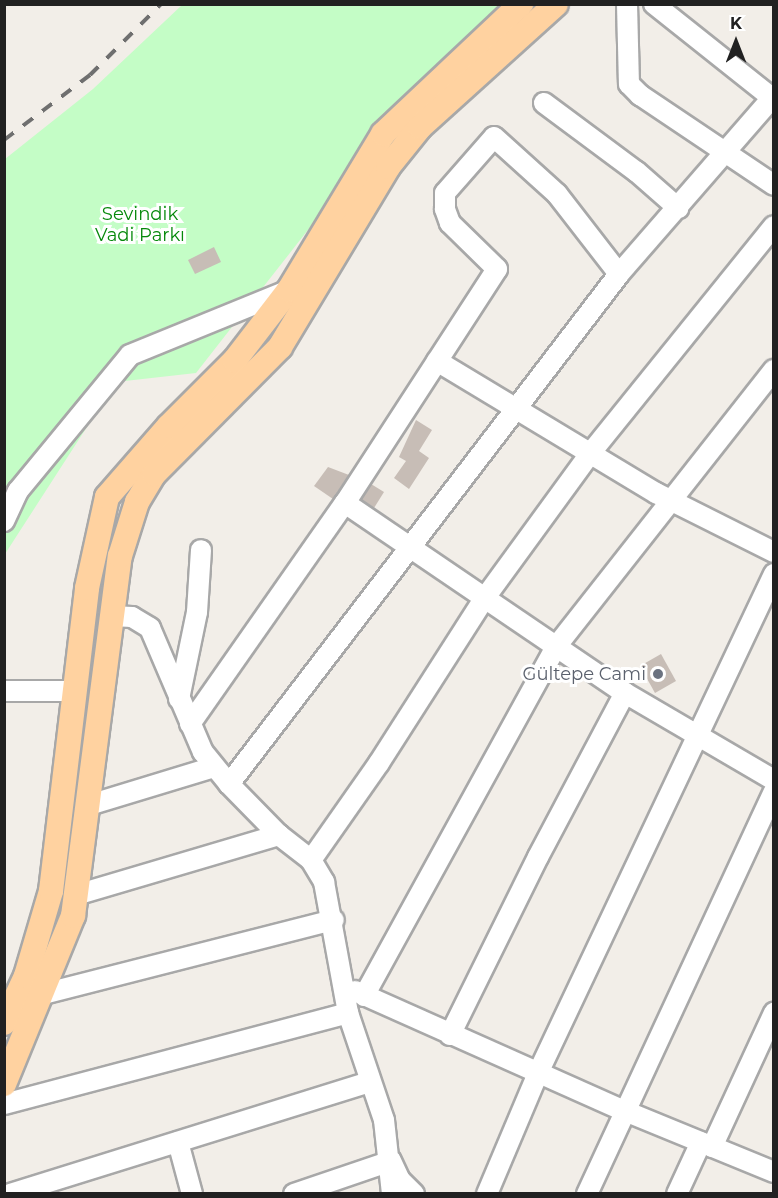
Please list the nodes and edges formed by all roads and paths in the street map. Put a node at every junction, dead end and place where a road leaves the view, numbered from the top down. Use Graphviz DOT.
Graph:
graph roads {
  1 [pos="521,4"];
  2 [pos="556,4"];
  3 [pos="627,4"];
  4 [pos="654,4"];
  5 [pos="773,97"];
  6 [pos="544,103"];
  7 [pos="728,152"];
  8 [pos="774,184"];
  9 [pos="678,208"];
  10 [pos="774,226"];
  11 [pos="619,274"];
  12 [pos="289,290"];
  13 [pos="437,361"];
  14 [pos="774,370"];
  15 [pos="515,409"];
  16 [pos="589,455"];
  17 [pos="13,487"];
  18 [pos="668,499"];
  19 [pos="345,503"];
  20 [pos="4,521"];
  21 [pos="411,546"];
  22 [pos="201,550"];
  23 [pos="774,552"];
  24 [pos="774,573"];
  25 [pos="484,599"];
  26 [pos="112,616"];
  27 [pos="555,648"];
  28 [pos="76,691"];
  29 [pos="4,692"];
  30 [pos="625,693"];
  31 [pos="179,699"];
  32 [pos="190,724"];
  33 [pos="697,735"];
  34 [pos="214,767"];
  35 [pos="774,780"];
  36 [pos="229,784"];
  37 [pos="774,792"];
  38 [pos="88,805"];
  39 [pos="279,835"];
  40 [pos="311,860"];
  41 [pos="76,896"];
  42 [pos="334,920"];
  43 [pos="344,984"];
  44 [pos="42,994"];
  45 [pos="364,996"];
  46 [pos="348,1013"];
  47 [pos="774,1013"];
  48 [pos="4,1023"];
  49 [pos="450,1035"];
  50 [pos="538,1074"];
  51 [pos="370,1082"];
  52 [pos="4,1084"];
  53 [pos="4,1104"];
  54 [pos="625,1111"];
  55 [pos="178,1142"];
  56 [pos="707,1144"];
  57 [pos="391,1161"];
  58 [pos="774,1172"];
  59 [pos="63,1187"];
  60 [pos="10,1194"];
  61 [pos="192,1194"];
  62 [pos="294,1194"];
  63 [pos="392,1194"];
  64 [pos="414,1194"];
  65 [pos="486,1194"];
  66 [pos="587,1194"];
  67 [pos="677,1194"];
  1 -- 12 [label="main road"];
  2 -- 26 [label="main road"];
  3 -- 7 [label="street"];
  4 -- 5 [label="street"];
  5 -- 7 [label="street"];
  6 -- 9 [label="street"];
  7 -- 8 [label="street"];
  7 -- 9 [label="street"];
  9 -- 11 [label="street"];
  10 -- 16 [label="street"];
  11 -- 13 [label="street"];
  11 -- 15 [label="street"];
  12 -- 17 [label="street"];
  12 -- 28 [label="main road"];
  13 -- 15 [label="street"];
  13 -- 19 [label="street"];
  14 -- 18 [label="street"];
  15 -- 16 [label="street"];
  15 -- 21 [label="street"];
  16 -- 18 [label="street"];
  16 -- 25 [label="street"];
  17 -- 20 [label="street"];
  18 -- 23 [label="street"];
  18 -- 27 [label="street"];
  19 -- 21 [label="street"];
  19 -- 32 [label="street"];
  21 -- 25 [label="street"];
  21 -- 36 [label="street"];
  22 -- 31 [label="street"];
  24 -- 33 [label="street"];
  25 -- 27 [label="street"];
  25 -- 40 [label="street"];
  26 -- 31 [label="street"];
  26 -- 38 [label="main road"];
  27 -- 30 [label="street"];
  27 -- 45 [label="street"];
  28 -- 29 [label="street"];
  28 -- 48 [label="main road"];
  30 -- 33 [label="street"];
  30 -- 49 [label="street"];
  31 -- 32 [label="street"];
  32 -- 34 [label="street"];
  33 -- 35 [label="street"];
  33 -- 50 [label="street"];
  34 -- 36 [label="street"];
  34 -- 38 [label="street"];
  36 -- 39 [label="street"];
  37 -- 54 [label="street"];
  38 -- 41 [label="main road"];
  39 -- 40 [label="street"];
  39 -- 41 [label="street"];
  40 -- 42 [label="street"];
  41 -- 44 [label="main road"];
  42 -- 43 [label="street"];
  42 -- 44 [label="street"];
  43 -- 45 [label="street"];
  43 -- 46 [label="street"];
  44 -- 52 [label="main road"];
  45 -- 49 [label="street"];
  46 -- 51 [label="street"];
  46 -- 53 [label="street"];
  47 -- 56 [label="street"];
  49 -- 50 [label="street"];
  50 -- 54 [label="street"];
  50 -- 65 [label="street"];
  51 -- 55 [label="street"];
  51 -- 57 [label="street"];
  54 -- 56 [label="street"];
  54 -- 66 [label="street"];
  55 -- 59 [label="street"];
  55 -- 61 [label="street"];
  56 -- 58 [label="street"];
  56 -- 67 [label="street"];
  57 -- 62 [label="street"];
  57 -- 63 [label="street"];
  57 -- 64 [label="street"];
  59 -- 60 [label="street"];
}
